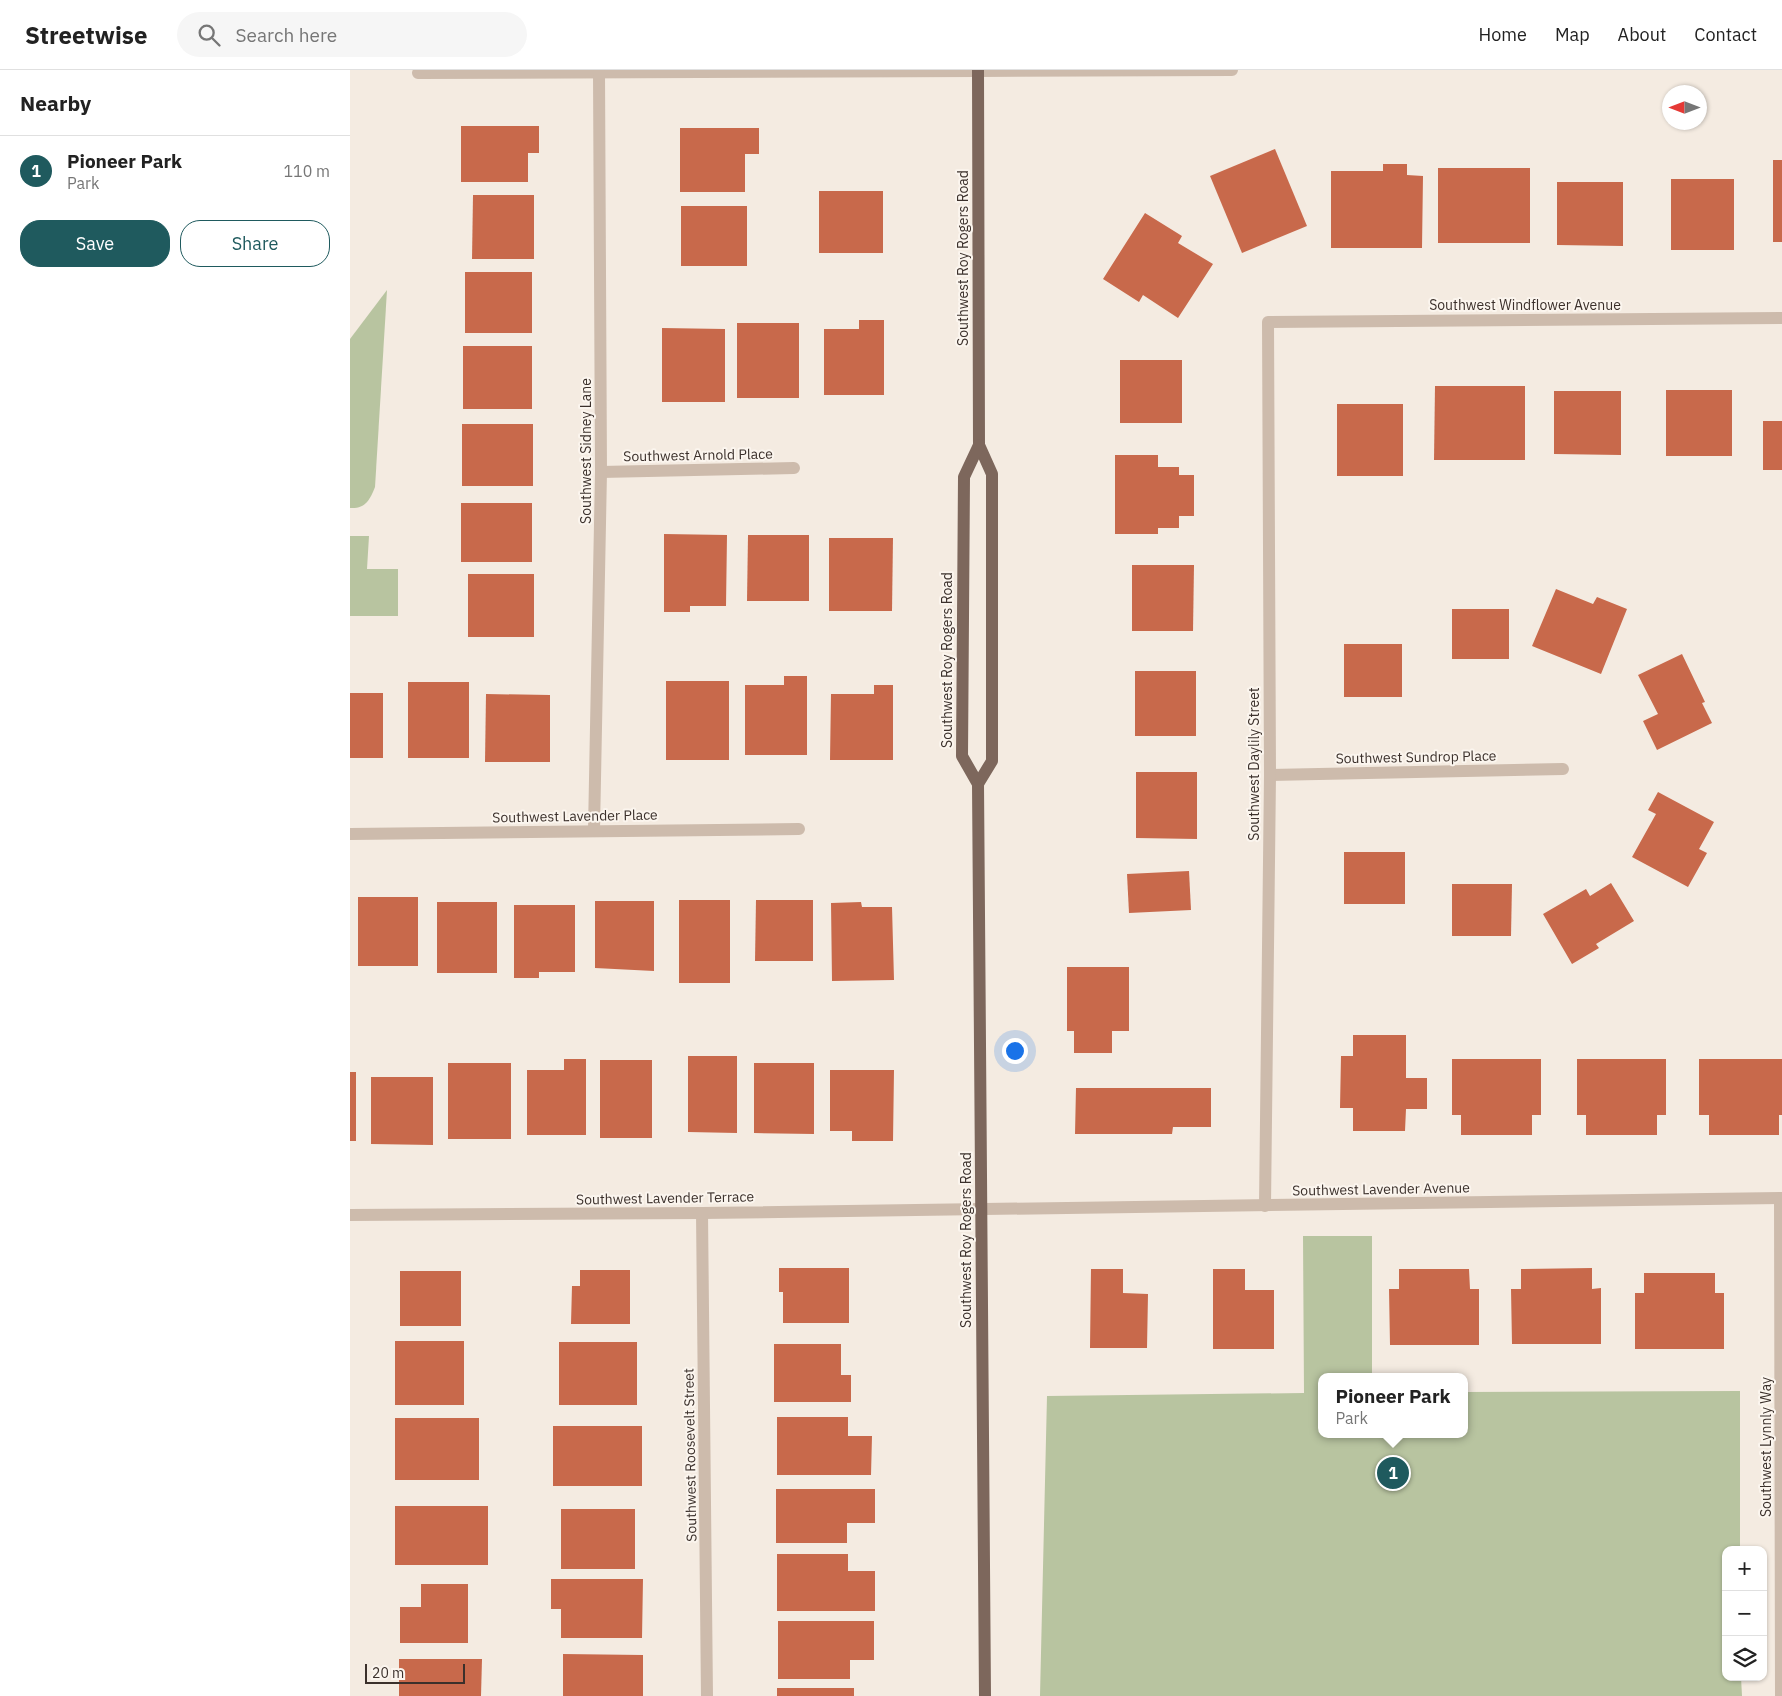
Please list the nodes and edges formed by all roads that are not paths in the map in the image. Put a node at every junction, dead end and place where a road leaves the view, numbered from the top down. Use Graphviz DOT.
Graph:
graph roads {
  1 [pos="978,70"];
  2 [pos="1232,70"];
  3 [pos="599,72"];
  4 [pos="418,73"];
  5 [pos="1782,318"];
  6 [pos="1268,322"];
  7 [pos="979,445"];
  8 [pos="794,468"];
  9 [pos="601,472"];
  10 [pos="1563,770"];
  11 [pos="1270,774"];
  12 [pos="978,784"];
  13 [pos="799,829"];
  14 [pos="594,830"];
  15 [pos="350,834"];
  16 [pos="1781,1198"];
  17 [pos="1265,1206"];
  18 [pos="980,1208"];
  19 [pos="702,1213"];
  20 [pos="350,1215"];
  21 [pos="1781,1559"];
  22 [pos="707,1696"];
  23 [pos="985,1696"];
  24 [pos="1781,1696"];
  1 -- 2 [label="street"];
  1 -- 3 [label="street"];
  1 -- 7 [label="main road, Southwest Roy Rogers Road"];
  3 -- 4 [label="street"];
  3 -- 9 [label="street, Southwest Sidney Lane"];
  5 -- 6 [label="street, Southwest Windflower Avenue"];
  6 -- 11 [label="street, Southwest Daylily Street"];
  7 -- 12 [label="main road, Southwest Roy Rogers Road"];
  7 -- 12 [label="main road, Southwest Roy Rogers Road"];
  8 -- 9 [label="street, Southwest Arnold Place"];
  9 -- 14 [label="street, Southwest Sidney Lane"];
  10 -- 11 [label="street, Southwest Sundrop Place"];
  11 -- 17 [label="street, Southwest Daylily Street"];
  12 -- 18 [label="main road, Southwest Roy Rogers Road"];
  13 -- 14 [label="street, Southwest Lavender Place"];
  14 -- 15 [label="street, Southwest Lavender Place"];
  16 -- 17 [label="street, Southwest Lavender Avenue"];
  16 -- 21 [label="street, Southwest Lynnly Way"];
  17 -- 18 [label="street, Southwest Lavender Avenue"];
  18 -- 19 [label="street, Southwest Lavender Terrace"];
  18 -- 23 [label="main road, Southwest Roy Rogers Road"];
  19 -- 20 [label="street, Southwest Lavender Terrace"];
  19 -- 22 [label="street, Southwest Roosevelt Street"];
  21 -- 24 [label="street, Southwest Lynnly Way"];
}
